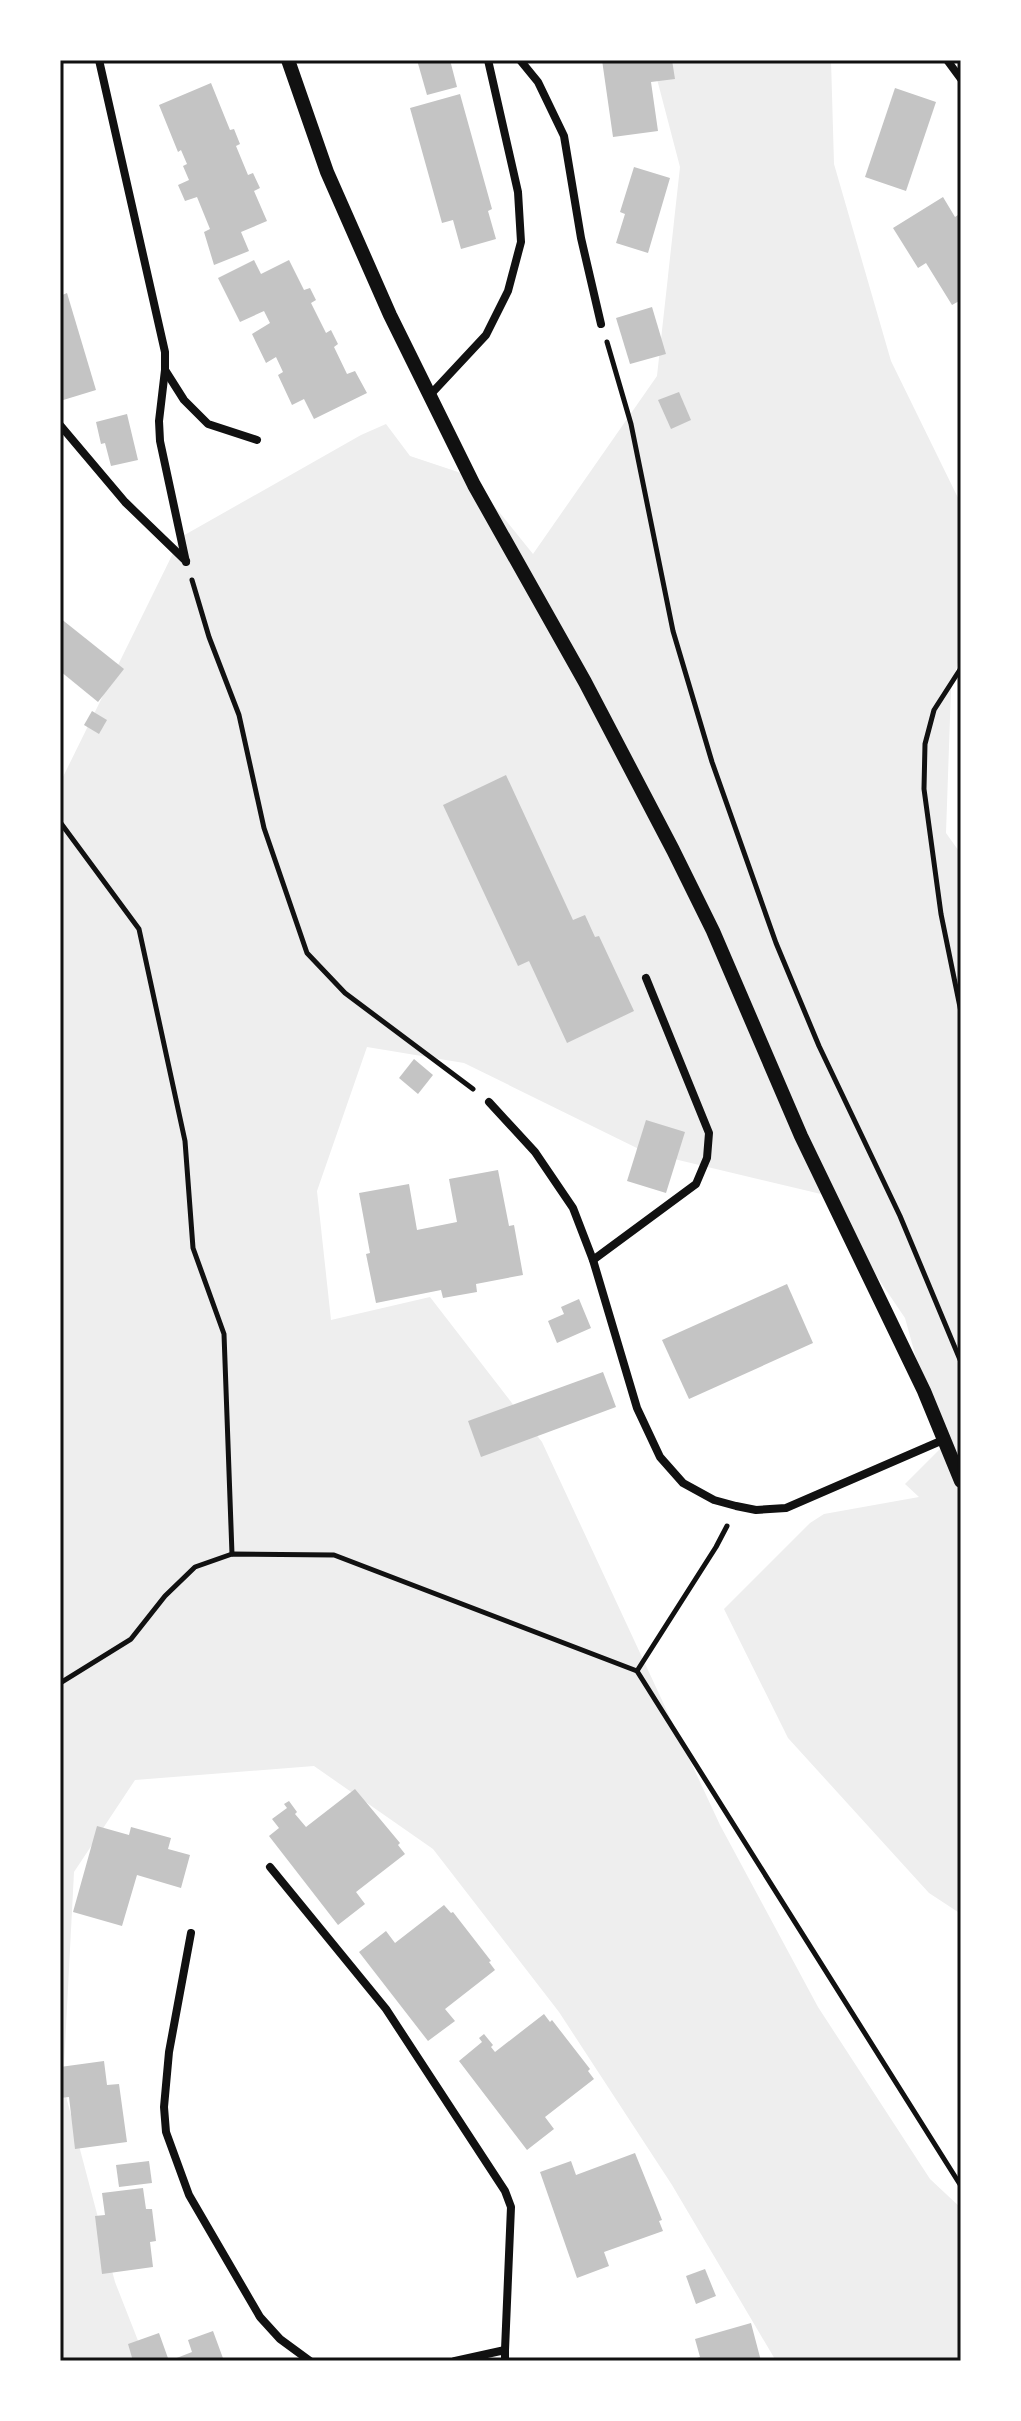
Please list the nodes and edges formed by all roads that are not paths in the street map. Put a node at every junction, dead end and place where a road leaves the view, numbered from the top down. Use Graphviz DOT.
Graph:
graph roads {
  1 [pos="99,60"];
  2 [pos="288,60"];
  3 [pos="488,60"];
  4 [pos="520,60"];
  5 [pos="947,60"];
  6 [pos="961,79"];
  7 [pos="601,324"];
  8 [pos="165,370"];
  9 [pos="430,395"];
  10 [pos="60,425"];
  11 [pos="257,440"];
  12 [pos="646,978"];
  13 [pos="489,1102"];
  14 [pos="593,1260"];
  15 [pos="943,1440"];
  16 [pos="961,1481"];
  17 [pos="270,1867"];
  18 [pos="191,1933"];
  19 [pos="505,2350"];
  20 [pos="310,2361"];
  21 [pos="455,2361"];
  22 [pos="505,2361"];
  1 -- 8 [label="street"];
  2 -- 9 [label="street"];
  3 -- 9 [label="street"];
  4 -- 7 [label="street"];
  5 -- 6 [label="street"];
  8 -- 10 [label="street"];
  8 -- 11 [label="street"];
  9 -- 15 [label="street"];
  12 -- 14 [label="street"];
  13 -- 14 [label="street"];
  14 -- 15 [label="street"];
  15 -- 16 [label="street"];
  17 -- 19 [label="street"];
  18 -- 20 [label="street"];
  19 -- 21 [label="street"];
  19 -- 22 [label="street"];
}
